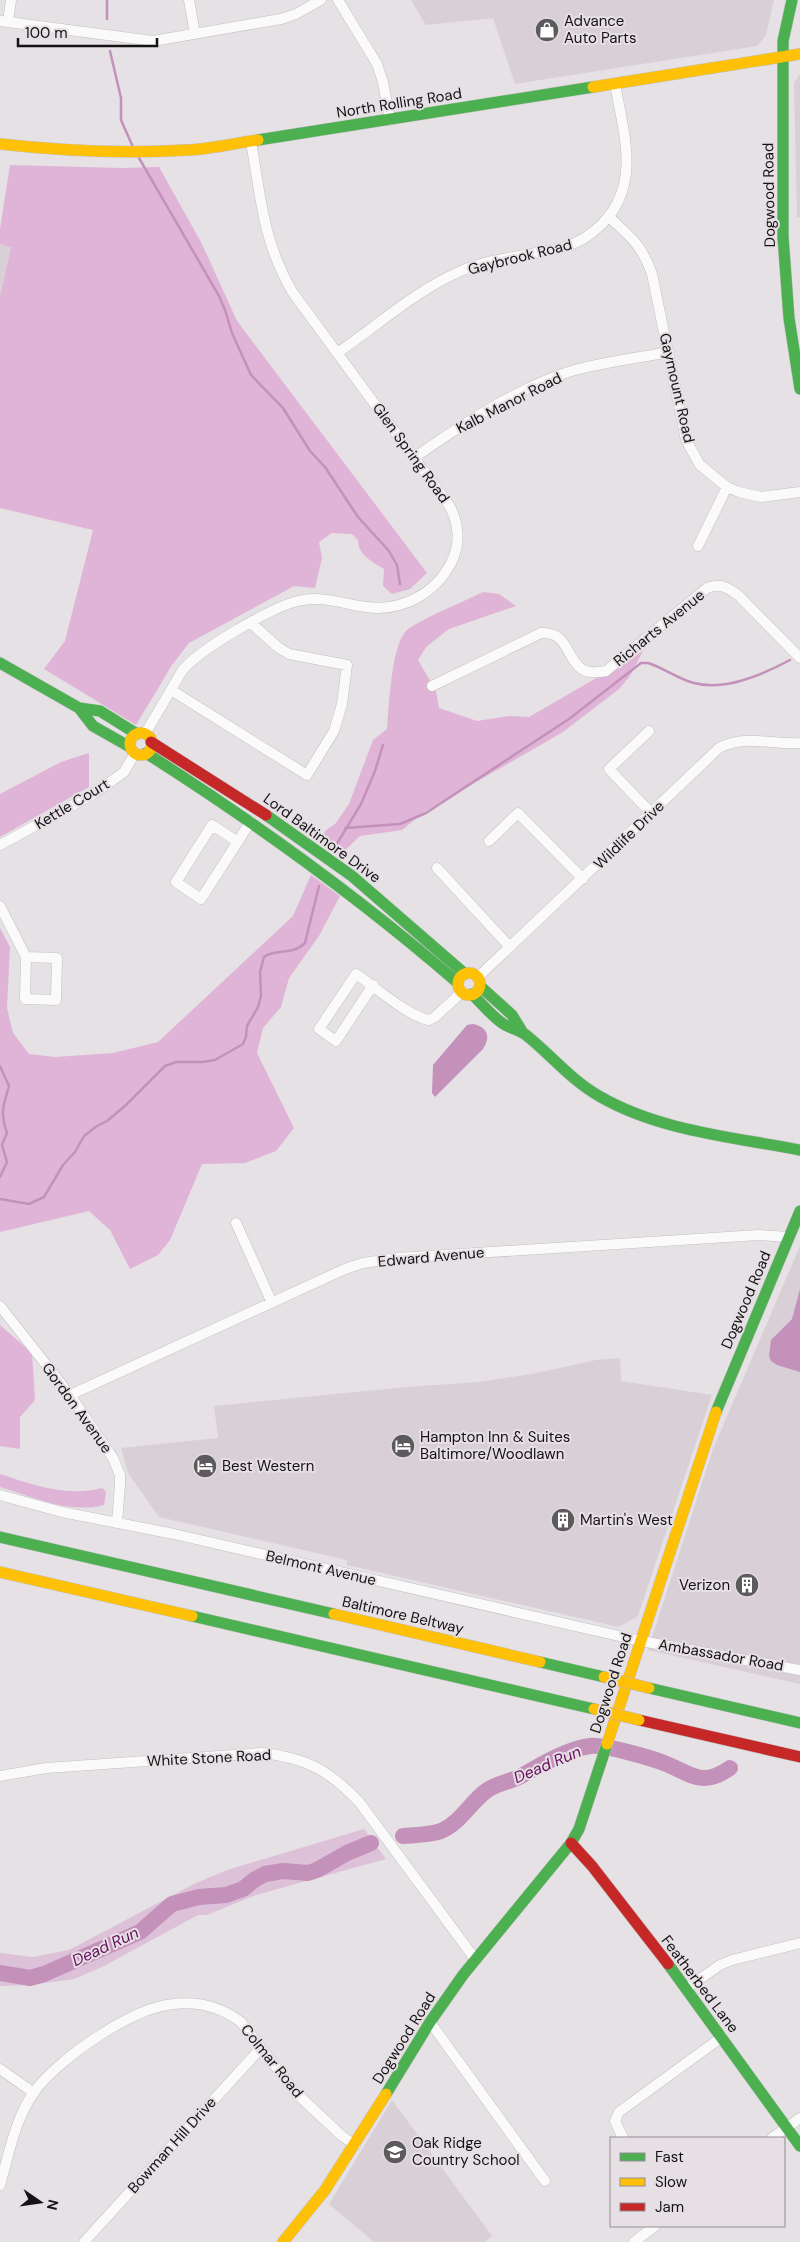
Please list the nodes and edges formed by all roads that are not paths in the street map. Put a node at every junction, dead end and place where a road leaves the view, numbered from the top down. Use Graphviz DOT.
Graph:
graph roads {
  1 [pos="11,0"];
  2 [pos="189,0"];
  3 [pos="321,0"];
  4 [pos="338,0"];
  5 [pos="792,0"];
  6 [pos="4,22"];
  7 [pos="195,34"];
  8 [pos="800,54"];
  9 [pos="782,56"];
  10 [pos="616,84"];
  11 [pos="390,120"];
  12 [pos="251,142"];
  13 [pos="0,144"];
  14 [pos="608,217"];
  15 [pos="669,352"];
  16 [pos="337,353"];
  17 [pos="800,389"];
  18 [pos="414,458"];
  19 [pos="727,487"];
  20 [pos="800,492"];
  21 [pos="698,546"];
  22 [pos="252,623"];
  23 [pos="800,658"];
  24 [pos="0,663"];
  25 [pos="432,686"];
  26 [pos="171,690"];
  27 [pos="79,708"];
  28 [pos="649,731"];
  29 [pos="145,737"];
  30 [pos="800,743"];
  31 [pos="137,751"];
  32 [pos="651,813"];
  33 [pos="251,821"];
  34 [pos="489,841"];
  35 [pos="238,842"];
  36 [pos="0,845"];
  37 [pos="437,868"];
  38 [pos="583,879"];
  39 [pos="0,906"];
  40 [pos="510,946"];
  41 [pos="26,957"];
  42 [pos="469,984"];
  43 [pos="373,985"];
  44 [pos="800,1150"];
  45 [pos="800,1211"];
  46 [pos="236,1223"];
  47 [pos="789,1236"];
  48 [pos="272,1303"];
  49 [pos="0,1306"];
  50 [pos="70,1395"];
  51 [pos="0,1495"];
  52 [pos="117,1523"];
  53 [pos="0,1537"];
  54 [pos="0,1572"];
  55 [pos="641,1641"];
  56 [pos="800,1670"];
  57 [pos="800,1723"];
  58 [pos="800,1757"];
  59 [pos="0,1776"];
  60 [pos="571,1843"];
  61 [pos="800,1943"];
  62 [pos="475,1959"];
  63 [pos="686,1988"];
  64 [pos="430,2022"];
  65 [pos="722,2037"];
  66 [pos="261,2048"];
  67 [pos="0,2070"];
  68 [pos="34,2093"];
  69 [pos="800,2118"];
  70 [pos="786,2128"];
  71 [pos="623,2137"];
  72 [pos="773,2137"];
  73 [pos="355,2145"];
  74 [pos="800,2146"];
  75 [pos="545,2181"];
  76 [pos="0,2185"];
  77 [pos="655,2227"];
  78 [pos="84,2242"];
  79 [pos="283,2242"];
  80 [pos="634,2242"];
  1 -- 6 [label="street"];
  2 -- 7 [label="street"];
  3 -- 7 [label="street"];
  4 -- 11 [label="street"];
  5 -- 9 [label="main road, Dogwood Road"];
  6 -- 7 [label="street"];
  8 -- 9 [label="main road, North Rolling Road"];
  9 -- 10 [label="main road, North Rolling Road"];
  9 -- 17 [label="main road, Dogwood Road"];
  10 -- 11 [label="main road, North Rolling Road"];
  10 -- 14 [label="street, Gaybrook Road"];
  11 -- 12 [label="main road, North Rolling Road"];
  12 -- 13 [label="main road, North Rolling Road"];
  12 -- 16 [label="street, Glen Spring Road"];
  14 -- 15 [label="street, Gaymount Road"];
  14 -- 16 [label="street, Gaybrook Road"];
  15 -- 18 [label="street, Kalb Manor Road"];
  15 -- 19 [label="street, Gaymount Road"];
  16 -- 18 [label="street, Glen Spring Road"];
  18 -- 22 [label="street, Glen Spring Road"];
  19 -- 20 [label="street, Gaymount Road"];
  19 -- 21 [label="street"];
  22 -- 26 [label="street, Glen Spring Road"];
  22 -- 26 [label="street"];
  23 -- 25 [label="street, Richarts Avenue"];
  24 -- 27 [label="main road, Lord Baltimore Drive"];
  26 -- 29 [label="street, Glen Spring Road"];
  27 -- 29 [label="main road, Lord Baltimore Drive"];
  27 -- 31 [label="main road, Lord Baltimore Drive"];
  28 -- 32 [label="street"];
  29 -- 31 [label="main road"];
  29 -- 31 [label="main road"];
  29 -- 42 [label="main road, Lord Baltimore Drive"];
  30 -- 32 [label="street, Wildlife Drive"];
  31 -- 33 [label="main road, Lord Baltimore Drive"];
  31 -- 36 [label="street, Kettle Court"];
  32 -- 38 [label="street, Wildlife Drive"];
  33 -- 35 [label="street"];
  33 -- 42 [label="main road, Lord Baltimore Drive"];
  34 -- 38 [label="street"];
  35 -- 35 [label="street"];
  37 -- 40 [label="street"];
  38 -- 40 [label="street, Wildlife Drive"];
  39 -- 41 [label="street"];
  40 -- 42 [label="street, Wildlife Drive"];
  41 -- 41 [label="street"];
  42 -- 43 [label="street, Wildlife Drive"];
  42 -- 44 [label="main road, Lord Baltimore Drive"];
  43 -- 43 [label="street, Wildlife Drive"];
  45 -- 47 [label="main road, Dogwood Road"];
  46 -- 48 [label="street"];
  47 -- 48 [label="street, Edward Avenue"];
  47 -- 55 [label="main road, Dogwood Road"];
  48 -- 50 [label="street, Edward Avenue"];
  49 -- 50 [label="street, Gordon Avenue"];
  50 -- 52 [label="street, Gordon Avenue"];
  51 -- 52 [label="street, Belmont Avenue"];
  52 -- 55 [label="street, Belmont Avenue"];
  53 -- 57 [label="main road, Baltimore Beltway, bridge"];
  54 -- 58 [label="main road, bridge"];
  55 -- 56 [label="street, Ambassador Road"];
  55 -- 60 [label="main road, Dogwood Road"];
  59 -- 62 [label="street, White Stone Road"];
  60 -- 62 [label="main road, Dogwood Road"];
  60 -- 63 [label="main road, Featherbed Lane"];
  61 -- 63 [label="street"];
  62 -- 64 [label="main road, Dogwood Road"];
  63 -- 65 [label="main road, Featherbed Lane"];
  64 -- 73 [label="main road, Dogwood Road"];
  64 -- 75 [label="street"];
  65 -- 70 [label="main road, Featherbed Lane"];
  65 -- 71 [label="street"];
  66 -- 68 [label="street, Colmar Road"];
  66 -- 73 [label="street, Colmar Road"];
  66 -- 78 [label="street, Bowman Hill Drive"];
  67 -- 68 [label="street"];
  68 -- 76 [label="street, Colmar Road"];
  69 -- 70 [label="street"];
  70 -- 72 [label="street"];
  70 -- 74 [label="main road, Featherbed Lane"];
  73 -- 79 [label="main road, Dogwood Road"];
  77 -- 80 [label="street"];
}
